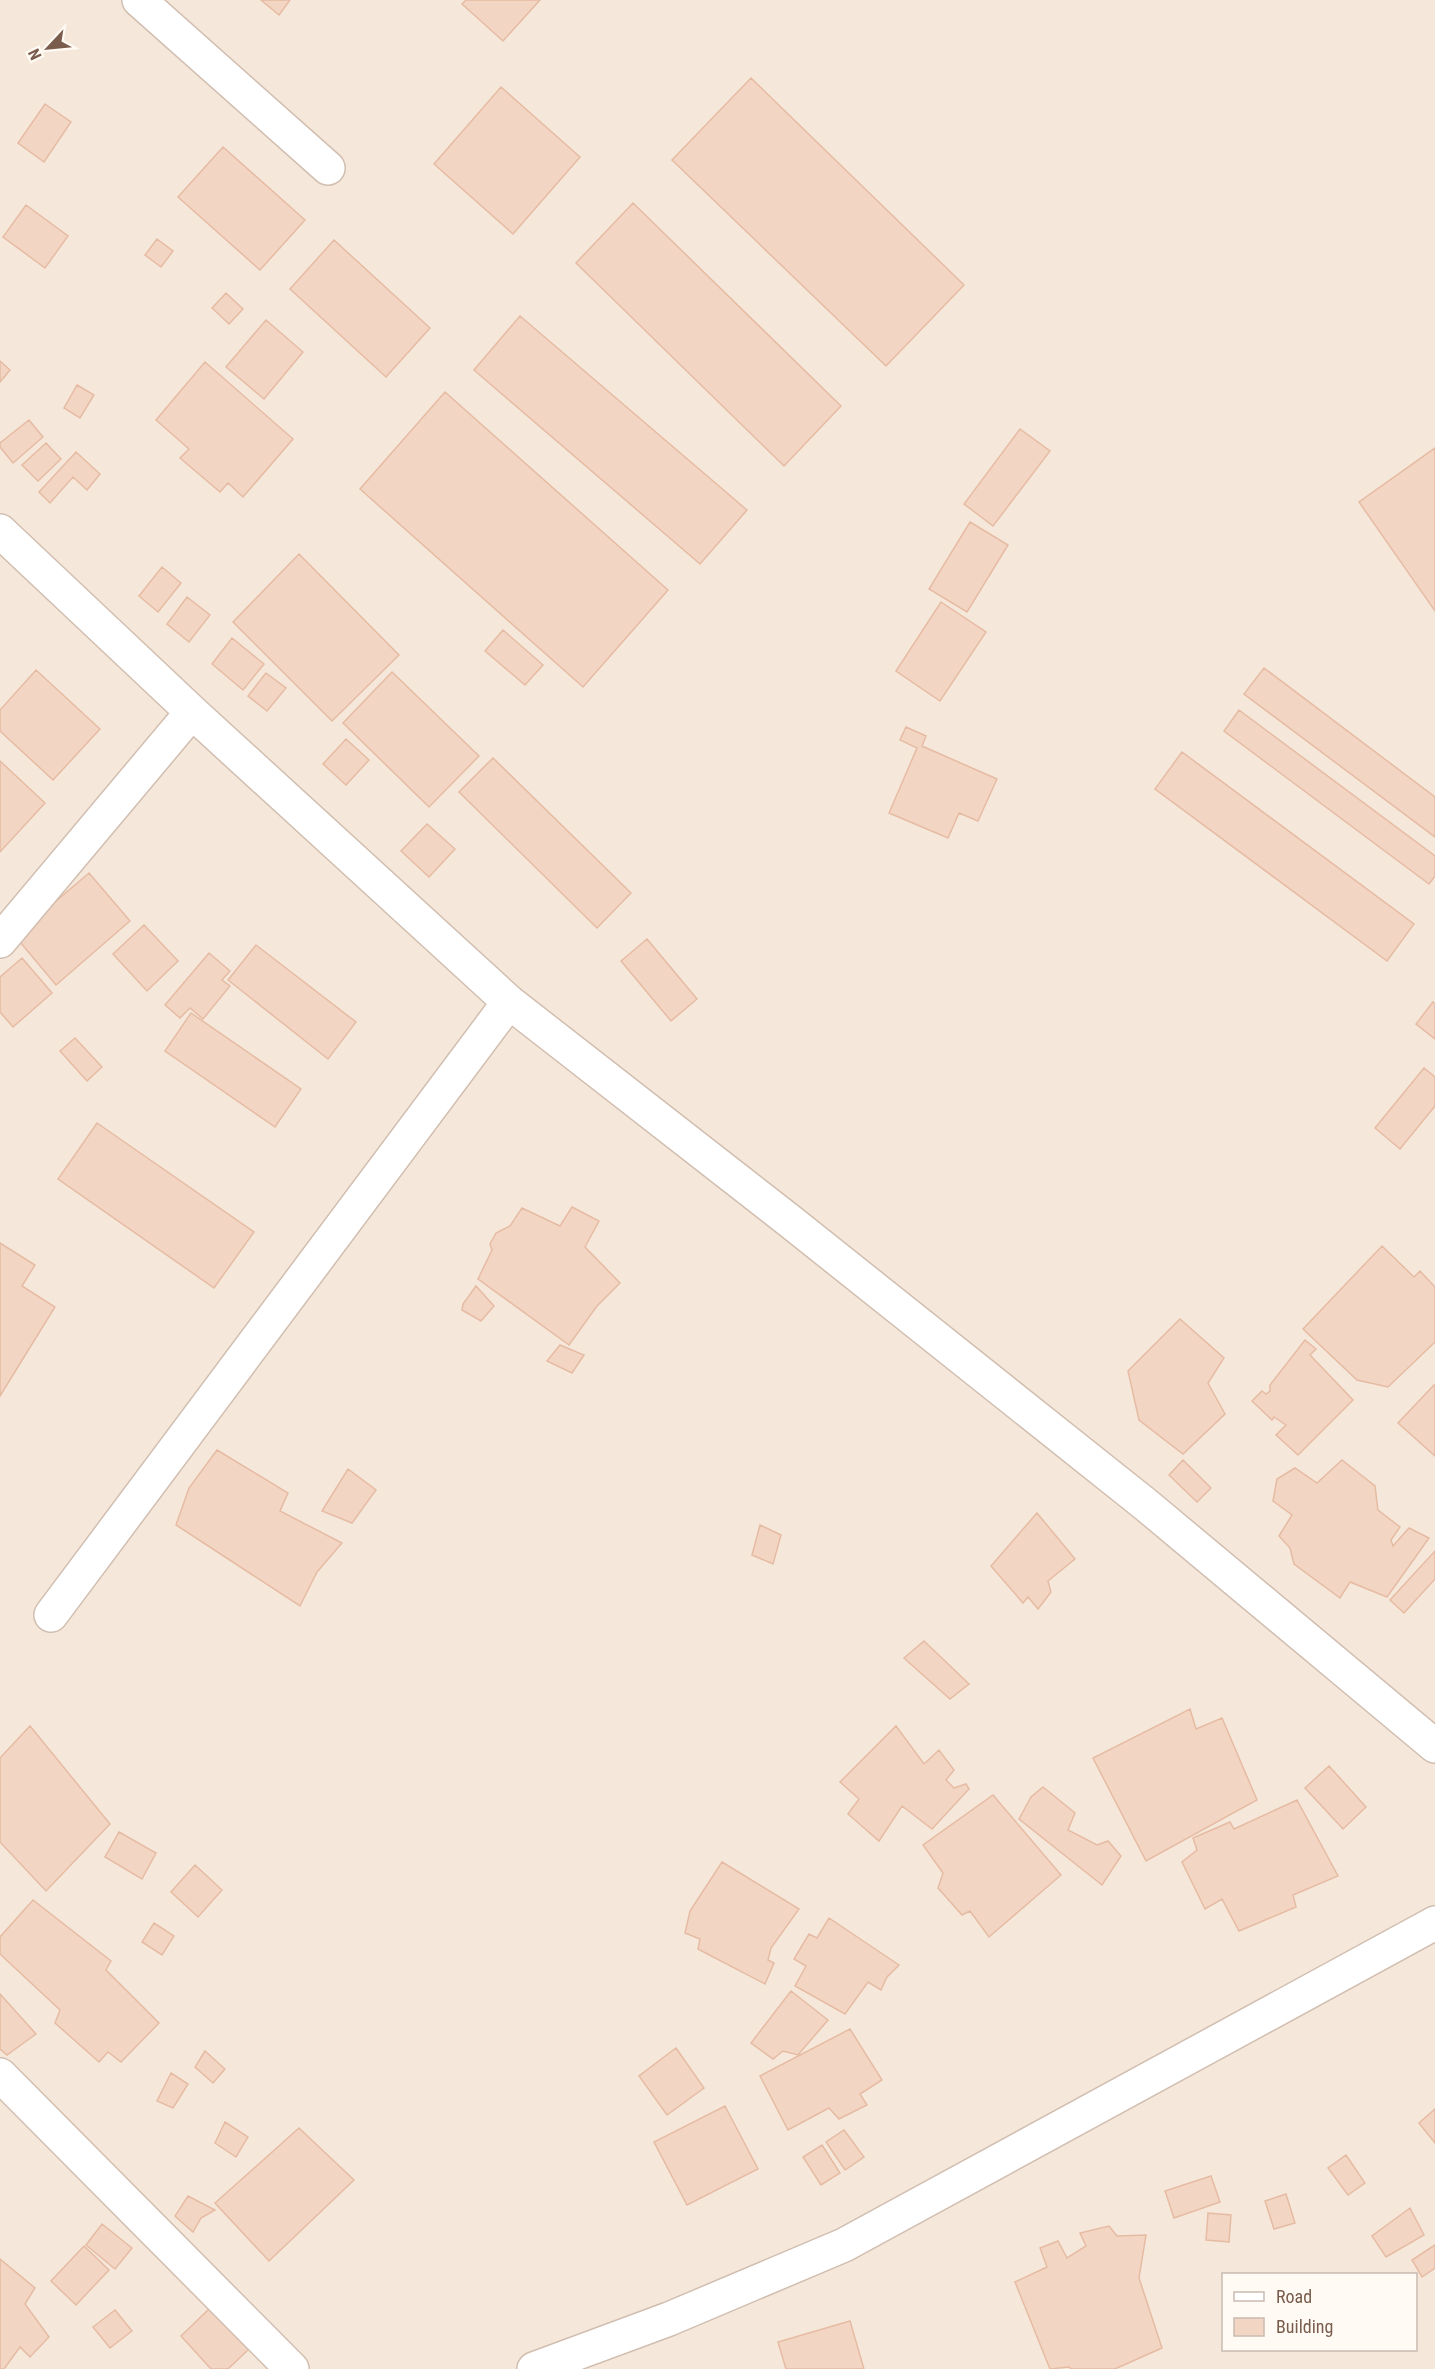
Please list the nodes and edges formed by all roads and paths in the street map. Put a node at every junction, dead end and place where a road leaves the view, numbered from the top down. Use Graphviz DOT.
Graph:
graph roads {
  1 [pos="139,0"];
  2 [pos="328,168"];
  3 [pos="0,531"];
  4 [pos="192,712"];
  5 [pos="0,941"];
  6 [pos="509,1002"];
  7 [pos="51,1615"];
  8 [pos="1435,1746"];
  9 [pos="1435,1923"];
  10 [pos="0,2075"];
  11 [pos="292,2369"];
  12 [pos="534,2369"];
  1 -- 2 [label="street"];
  3 -- 4 [label="street"];
  4 -- 5 [label="street"];
  4 -- 6 [label="street"];
  6 -- 7 [label="street"];
  6 -- 8 [label="street"];
  9 -- 12 [label="street"];
  10 -- 11 [label="street"];
}
